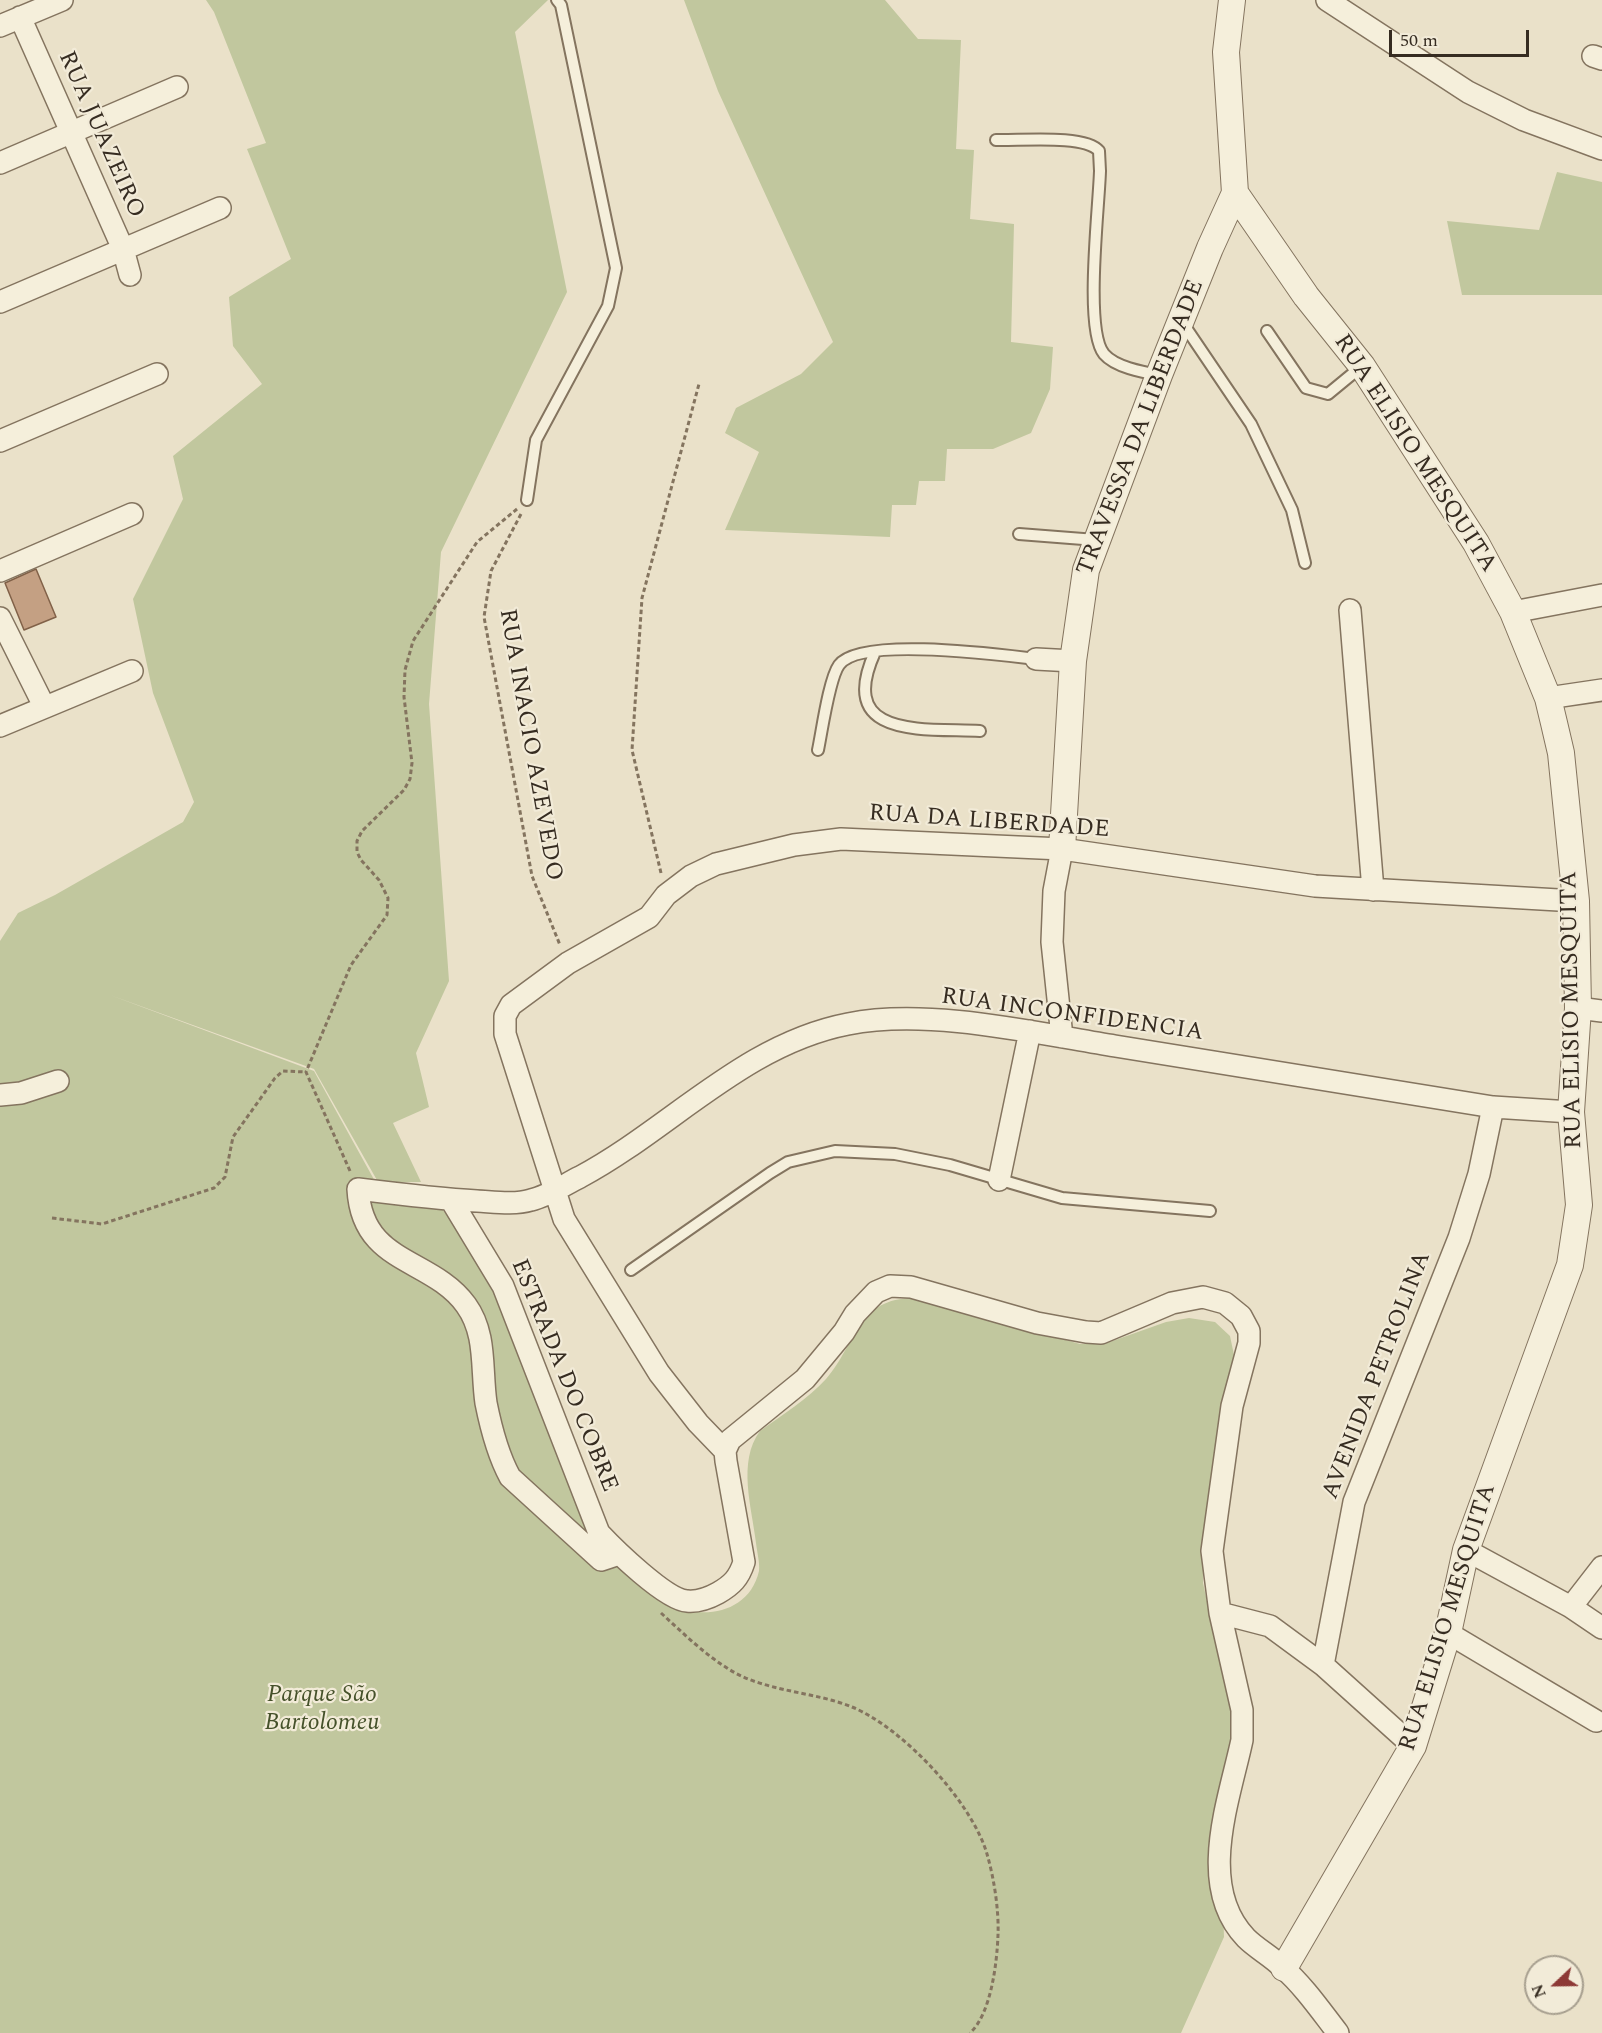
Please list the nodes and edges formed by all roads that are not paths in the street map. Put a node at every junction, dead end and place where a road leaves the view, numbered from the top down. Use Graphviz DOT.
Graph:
graph roads {
  1 [pos="62,0"];
  2 [pos="557,0"];
  3 [pos="1232,0"];
  4 [pos="1327,0"];
  5 [pos="27,10"];
  6 [pos="0,26"];
  7 [pos="177,87"];
  8 [pos="71,134"];
  9 [pos="996,140"];
  10 [pos="1602,149"];
  11 [pos="0,163"];
  12 [pos="1236,193"];
  13 [pos="219,208"];
  14 [pos="123,249"];
  15 [pos="130,275"];
  16 [pos="0,302"];
  17 [pos="1181,321"];
  18 [pos="1267,331"];
  19 [pos="1362,366"];
  20 [pos="157,374"];
  21 [pos="1159,375"];
  22 [pos="0,441"];
  23 [pos="527,501"];
  24 [pos="132,514"];
  25 [pos="1020,534"];
  26 [pos="1096,540"];
  27 [pos="1305,563"];
  28 [pos="0,571"];
  29 [pos="1602,595"];
  30 [pos="1350,610"];
  31 [pos="1513,612"];
  32 [pos="0,618"];
  33 [pos="875,652"];
  34 [pos="1036,659"];
  35 [pos="1073,661"];
  36 [pos="132,671"];
  37 [pos="1602,690"];
  38 [pos="1548,698"];
  39 [pos="44,706"];
  40 [pos="0,726"];
  41 [pos="980,732"];
  42 [pos="818,750"];
  43 [pos="1062,849"];
  44 [pos="1373,890"];
  45 [pos="1576,901"];
  46 [pos="1590,1010"];
  47 [pos="1030,1031"];
  48 [pos="1062,1037"];
  49 [pos="58,1081"];
  50 [pos="0,1095"];
  51 [pos="1493,1107"];
  52 [pos="1571,1112"];
  53 [pos="999,1180"];
  54 [pos="554,1190"];
  55 [pos="451,1200"];
  56 [pos="1210,1210"];
  57 [pos="631,1270"];
  58 [pos="725,1450"];
  59 [pos="1466,1550"];
  60 [pos="619,1554"];
  61 [pos="1602,1567"];
  62 [pos="1571,1607"];
  63 [pos="1220,1613"];
  64 [pos="1602,1628"];
  65 [pos="1448,1633"];
  66 [pos="1323,1665"];
  67 [pos="1596,1721"];
  68 [pos="1413,1746"];
  69 [pos="1284,1968"];
  70 [pos="1338,2033"];
  1 -- 5 [label="street"];
  2 -- 23 [label="lane"];
  3 -- 12 [label="street"];
  4 -- 10 [label="street"];
  5 -- 6 [label="street"];
  5 -- 8 [label="street, RUA JUAZEIRO"];
  7 -- 8 [label="street"];
  8 -- 11 [label="street"];
  8 -- 14 [label="street, RUA JUAZEIRO"];
  9 -- 21 [label="lane"];
  12 -- 17 [label="street, TRAVESSA DA LIBERDADE"];
  12 -- 19 [label="street, RUA ELISIO MESQUITA"];
  13 -- 14 [label="street"];
  14 -- 15 [label="street, RUA JUAZEIRO"];
  14 -- 16 [label="street"];
  17 -- 21 [label="street, TRAVESSA DA LIBERDADE"];
  17 -- 27 [label="lane"];
  18 -- 19 [label="lane"];
  19 -- 31 [label="street, RUA ELISIO MESQUITA"];
  20 -- 22 [label="street"];
  21 -- 26 [label="street, TRAVESSA DA LIBERDADE"];
  24 -- 28 [label="street"];
  25 -- 26 [label="lane"];
  26 -- 35 [label="street, TRAVESSA DA LIBERDADE"];
  29 -- 31 [label="street"];
  30 -- 44 [label="street"];
  31 -- 38 [label="street, RUA ELISIO MESQUITA"];
  32 -- 39 [label="street"];
  33 -- 34 [label="lane"];
  33 -- 41 [label="lane"];
  33 -- 42 [label="lane"];
  34 -- 35 [label="street"];
  35 -- 43 [label="street, TRAVESSA DA LIBERDADE"];
  36 -- 39 [label="street"];
  37 -- 38 [label="street"];
  38 -- 45 [label="street, RUA ELISIO MESQUITA"];
  39 -- 40 [label="street"];
  43 -- 44 [label="street, RUA DA LIBERDADE"];
  43 -- 48 [label="street"];
  43 -- 54 [label="street, RUA DA LIBERDADE"];
  44 -- 45 [label="street, RUA DA LIBERDADE"];
  45 -- 46 [label="street, RUA ELISIO MESQUITA"];
  46 -- 52 [label="street, RUA ELISIO MESQUITA"];
  47 -- 48 [label="street, RUA INCONFIDENCIA"];
  47 -- 53 [label="street"];
  47 -- 54 [label="street, RUA INCONFIDENCIA"];
  48 -- 51 [label="street, RUA INCONFIDENCIA"];
  49 -- 50 [label="street"];
  51 -- 52 [label="street, RUA INCONFIDENCIA"];
  51 -- 66 [label="street, AVENIDA PETROLINA"];
  52 -- 59 [label="street, RUA ELISIO MESQUITA"];
  53 -- 56 [label="lane"];
  53 -- 57 [label="lane"];
  54 -- 55 [label="street, RUA INCONFIDENCIA"];
  54 -- 58 [label="street"];
  55 -- 60 [label="street, ESTRADA DO COBRE"];
  55 -- 60 [label="street, RUA INCONFIDENCIA"];
  58 -- 60 [label="street, ESTRADA DO COBRE"];
  58 -- 63 [label="street"];
  59 -- 62 [label="street"];
  59 -- 65 [label="street, RUA ELISIO MESQUITA"];
  61 -- 62 [label="street"];
  62 -- 64 [label="street"];
  63 -- 66 [label="street"];
  63 -- 69 [label="street"];
  65 -- 67 [label="street"];
  65 -- 68 [label="street, RUA ELISIO MESQUITA"];
  66 -- 68 [label="street"];
  68 -- 69 [label="street, RUA ELISIO MESQUITA"];
  69 -- 70 [label="street"];
}
